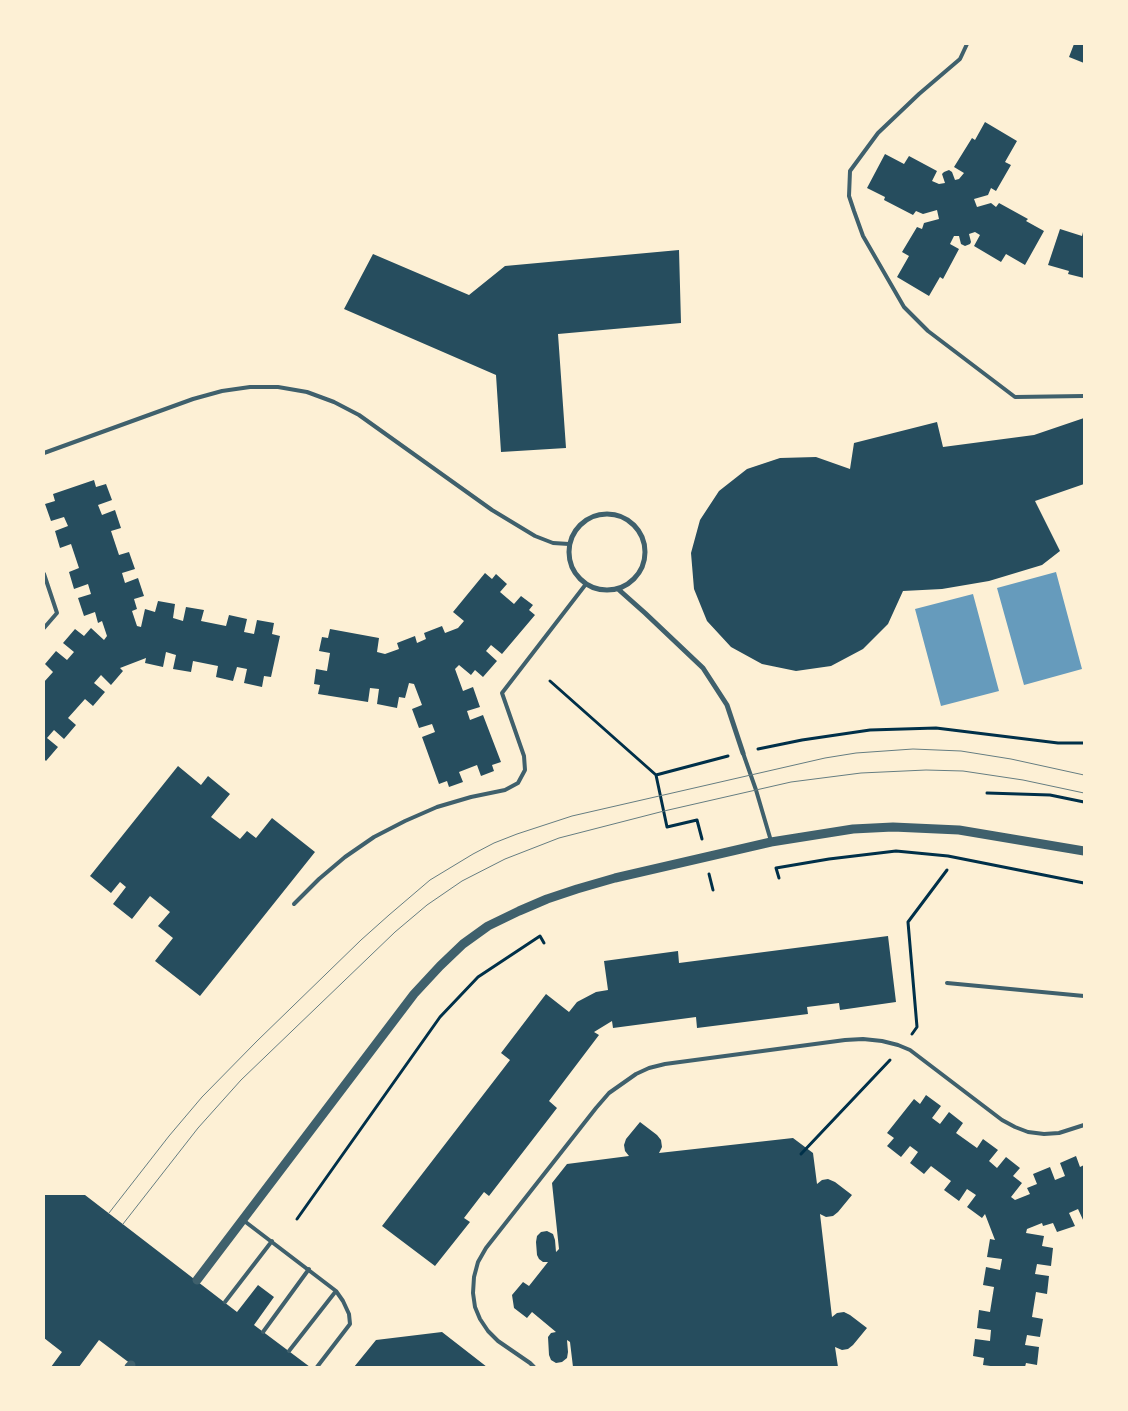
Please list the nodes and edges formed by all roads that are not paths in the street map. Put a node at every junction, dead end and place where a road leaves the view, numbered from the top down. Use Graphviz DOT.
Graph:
graph roads {
  1 [pos="967,44"];
  2 [pos="1084,396"];
  3 [pos="44,453"];
  4 [pos="569,544"];
  5 [pos="44,574"];
  6 [pos="586,584"];
  7 [pos="618,590"];
  8 [pos="44,628"];
  9 [pos="743,752"];
  10 [pos="771,842"];
  11 [pos="1084,851"];
  12 [pos="294,904"];
  13 [pos="947,983"];
  14 [pos="1084,996"];
  15 [pos="1084,1125"];
  16 [pos="243,1220"];
  17 [pos="272,1241"];
  18 [pos="309,1269"];
  19 [pos="196,1280"];
  20 [pos="336,1291"];
  21 [pos="225,1302"];
  22 [pos="263,1332"];
  23 [pos="289,1352"];
  24 [pos="317,1367"];
  25 [pos="534,1367"];
  1 -- 2 [label="lane"];
  3 -- 4 [label="lane"];
  4 -- 6 [label="street"];
  4 -- 7 [label="street"];
  5 -- 8 [label="lane"];
  6 -- 7 [label="street"];
  6 -- 12 [label="lane"];
  7 -- 9 [label="street"];
  9 -- 10 [label="lane"];
  10 -- 11 [label="street"];
  10 -- 16 [label="street"];
  13 -- 14 [label="lane"];
  15 -- 25 [label="lane"];
  16 -- 17 [label="lane"];
  16 -- 19 [label="street"];
  17 -- 18 [label="lane"];
  17 -- 21 [label="lane"];
  18 -- 20 [label="lane"];
  18 -- 22 [label="lane"];
  20 -- 23 [label="lane"];
  20 -- 24 [label="lane"];
}
